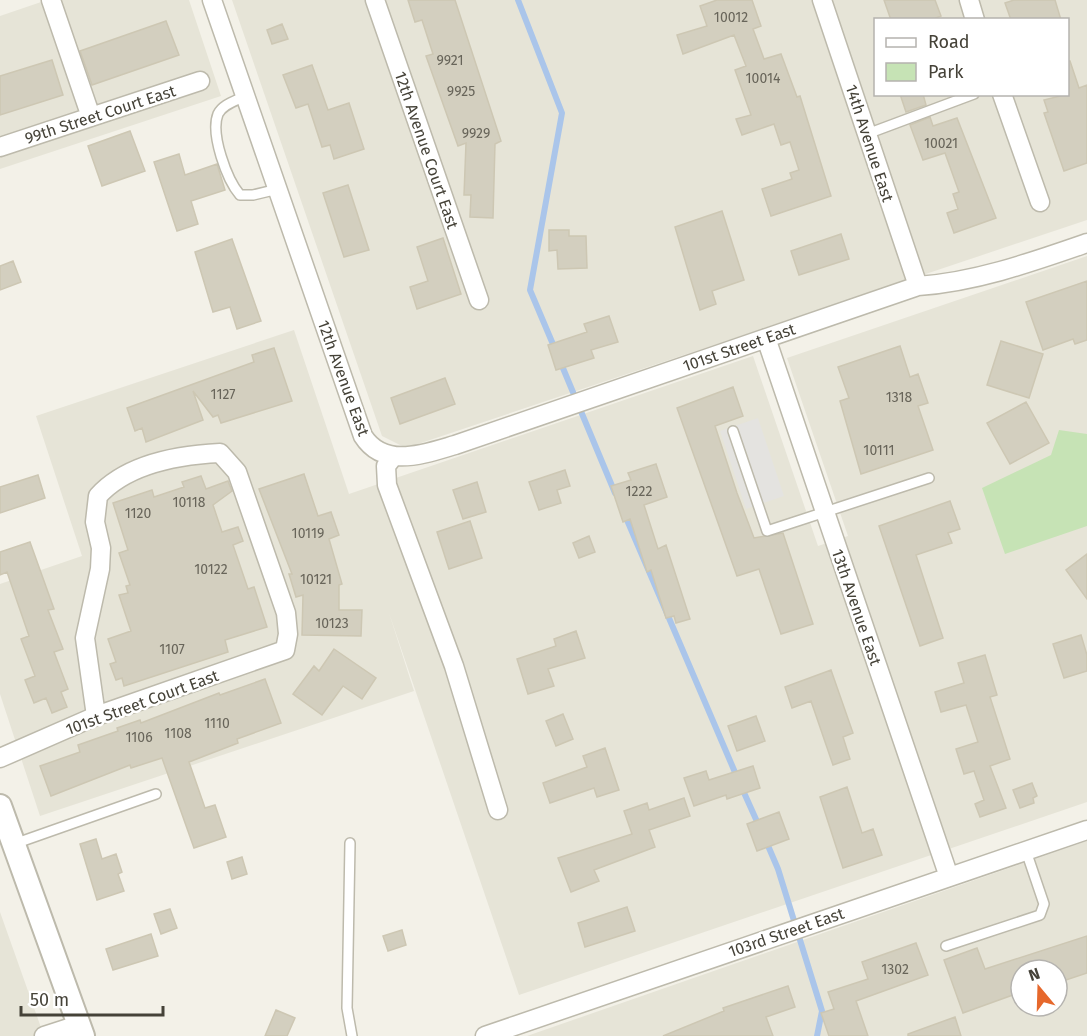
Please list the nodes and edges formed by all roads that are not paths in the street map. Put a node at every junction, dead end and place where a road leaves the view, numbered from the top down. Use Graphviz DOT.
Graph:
graph roads {
  1 [pos="51,0"];
  2 [pos="212,0"];
  3 [pos="375,0"];
  4 [pos="822,0"];
  5 [pos="969,0"];
  6 [pos="974,18"];
  7 [pos="200,81"];
  8 [pos="245,96"];
  9 [pos="969,96"];
  10 [pos="1003,96"];
  11 [pos="91,117"];
  12 [pos="867,134"];
  13 [pos="0,147"];
  14 [pos="278,189"];
  15 [pos="1040,202"];
  16 [pos="1087,243"];
  17 [pos="918,286"];
  18 [pos="479,300"];
  19 [pos="766,338"];
  20 [pos="733,431"];
  21 [pos="393,457"];
  22 [pos="929,478"];
  23 [pos="825,512"];
  24 [pos="96,716"];
  25 [pos="0,758"];
  26 [pos="156,794"];
  27 [pos="0,806"];
  28 [pos="498,810"];
  29 [pos="1087,830"];
  30 [pos="350,843"];
  31 [pos="14,844"];
  32 [pos="1026,851"];
  33 [pos="949,877"];
  34 [pos="946,946"];
  35 [pos="80,1030"];
  36 [pos="44,1036"];
  37 [pos="352,1036"];
  38 [pos="485,1036"];
  1 -- 11 [label="street"];
  2 -- 8 [label="street, 12th Avenue East"];
  3 -- 18 [label="street, 12th Avenue Court East"];
  4 -- 12 [label="street, 14th Avenue East"];
  5 -- 6 [label="street"];
  7 -- 11 [label="street, 99th Street Court East"];
  8 -- 14 [label="street, 12th Avenue East"];
  8 -- 14 [label="lane"];
  9 -- 12 [label="lane"];
  10 -- 15 [label="street"];
  11 -- 13 [label="street, 99th Street Court East"];
  12 -- 17 [label="street, 14th Avenue East"];
  14 -- 21 [label="street, 12th Avenue East"];
  16 -- 17 [label="street, 101st Street East"];
  17 -- 19 [label="street, 101st Street East"];
  19 -- 21 [label="street, 101st Street East"];
  19 -- 23 [label="street, 13th Avenue East"];
  20 -- 23 [label="lane"];
  21 -- 28 [label="street"];
  22 -- 23 [label="lane"];
  23 -- 33 [label="street, 13th Avenue East"];
  24 -- 24 [label="street, 101st Street Court East"];
  24 -- 25 [label="street, 101st Street Court East"];
  26 -- 31 [label="lane"];
  27 -- 31 [label="street"];
  29 -- 32 [label="street, 103rd Street East"];
  30 -- 37 [label="lane"];
  31 -- 35 [label="street"];
  32 -- 33 [label="street, 103rd Street East"];
  32 -- 34 [label="lane"];
  33 -- 38 [label="street, 103rd Street East"];
  35 -- 36 [label="street"];
}
